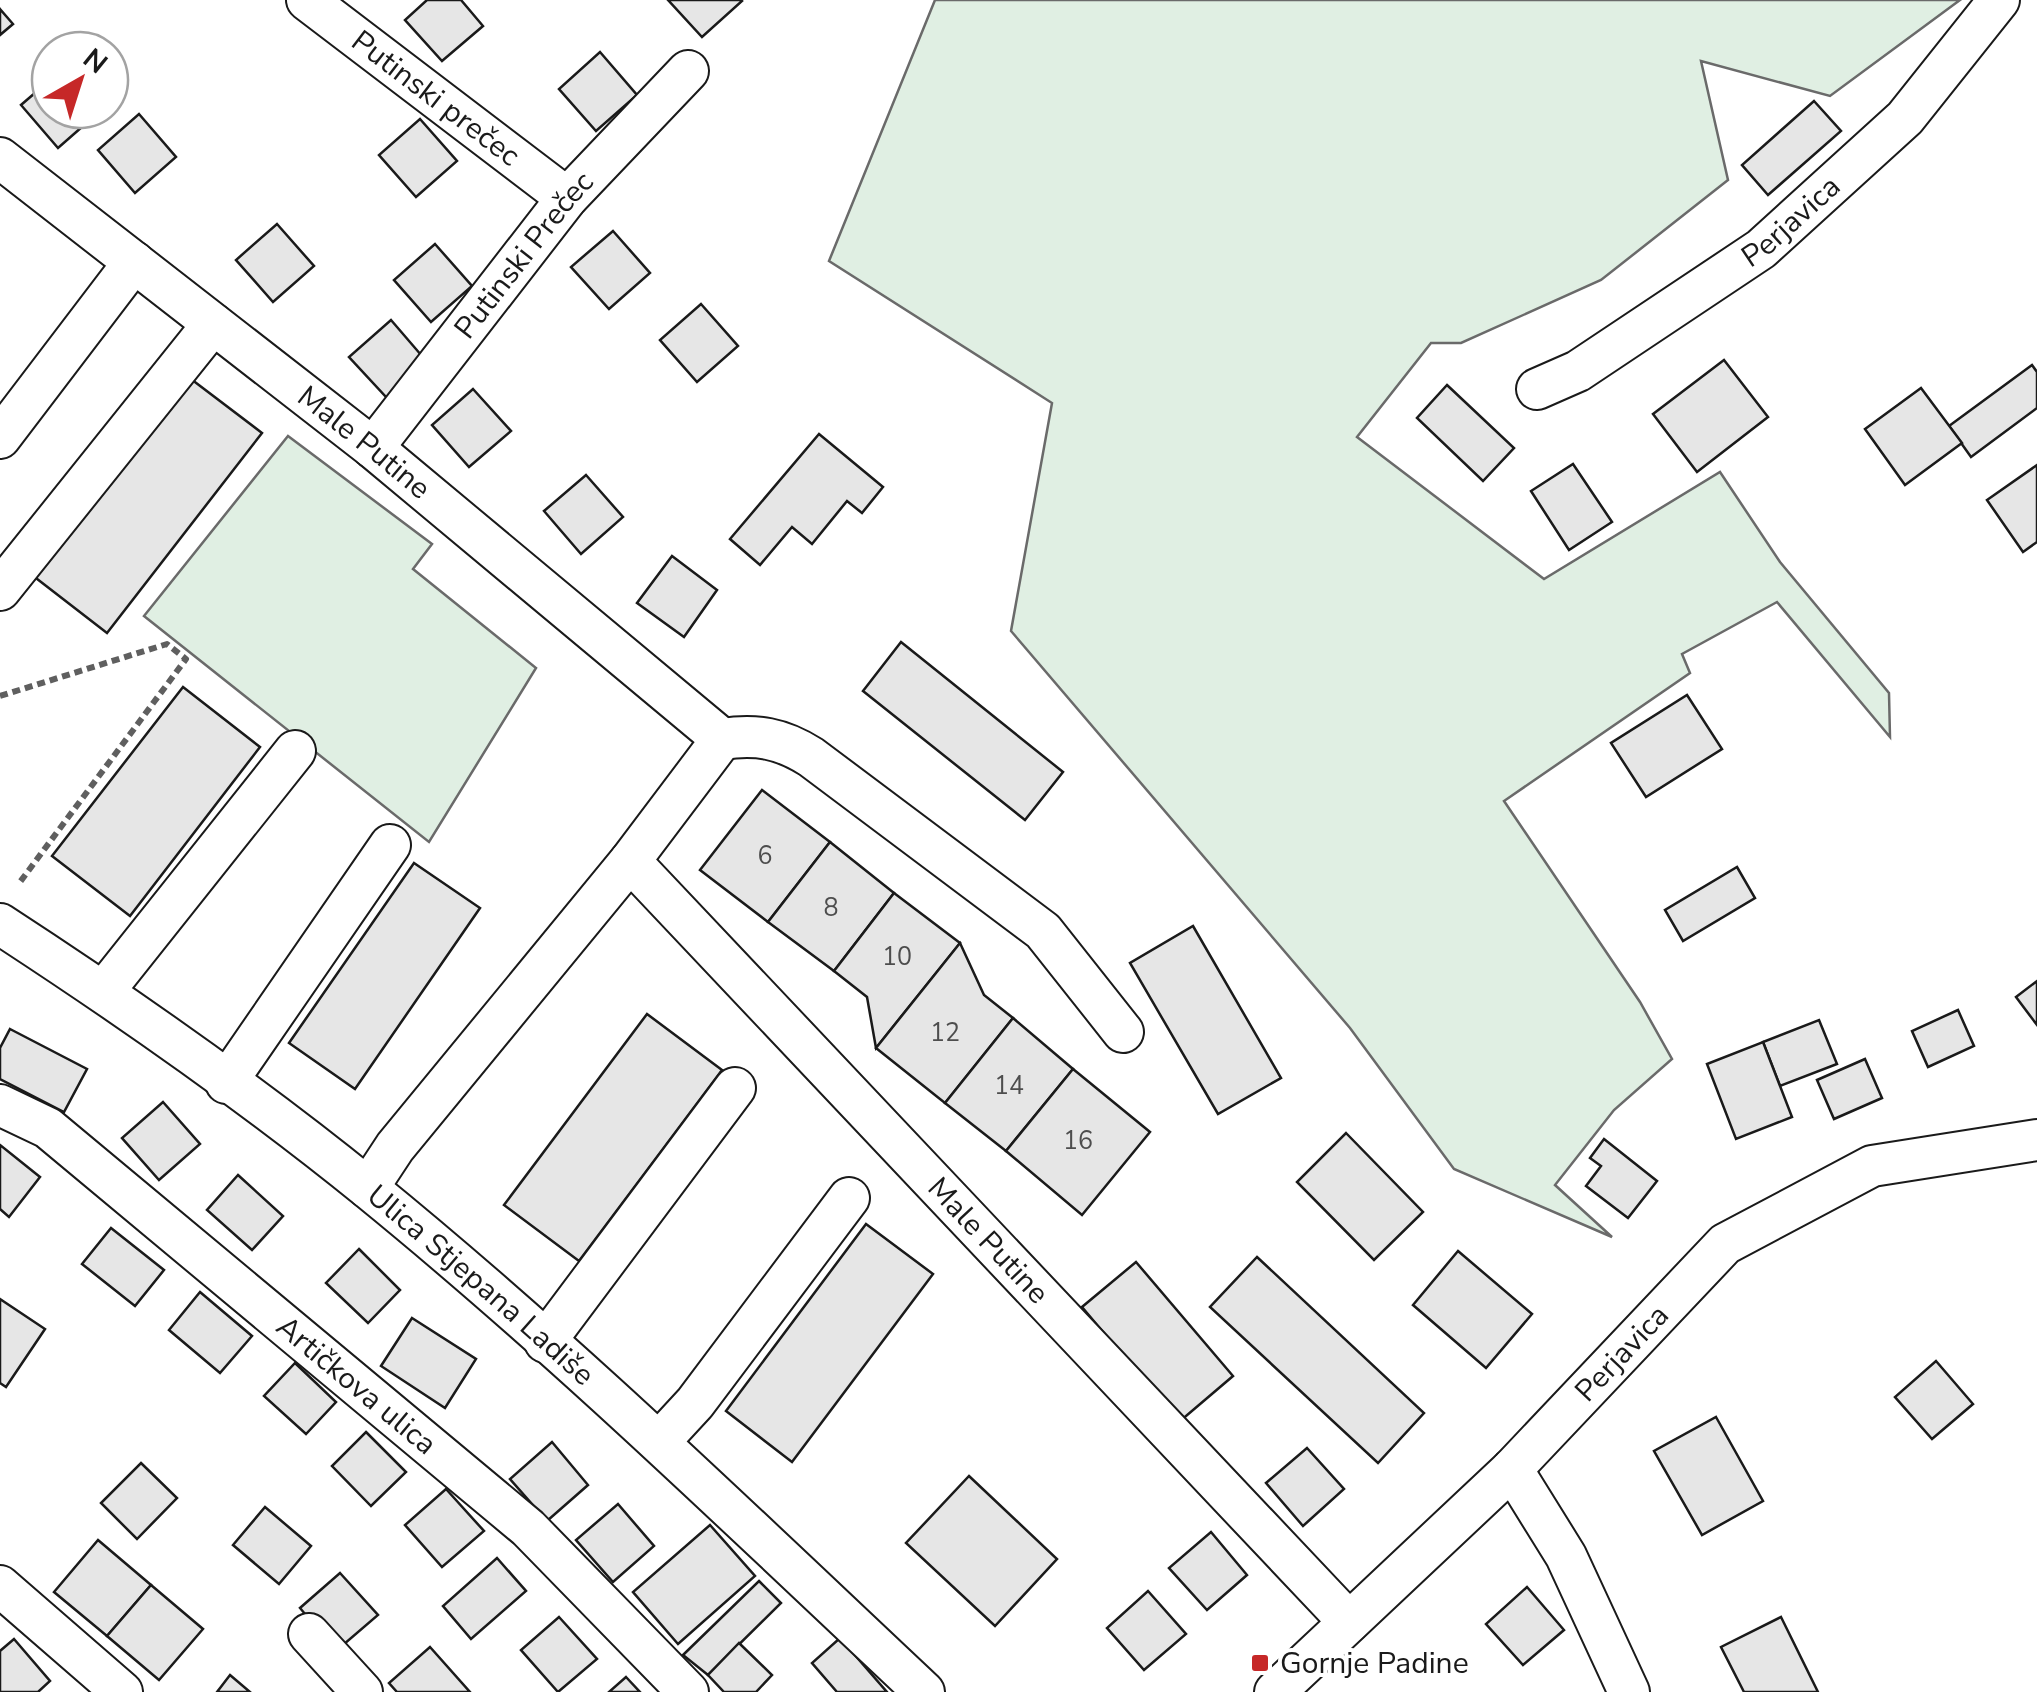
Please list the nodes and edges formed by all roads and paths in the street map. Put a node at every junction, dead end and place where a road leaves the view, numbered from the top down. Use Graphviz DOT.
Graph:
graph roads {
  1 [pos="307,0"];
  2 [pos="1999,0"];
  3 [pos="688,71"];
  4 [pos="0,158"];
  5 [pos="567,198"];
  6 [pos="134,262"];
  7 [pos="213,324"];
  8 [pos="1538,389"];
  9 [pos="0,438"];
  10 [pos="373,448"];
  11 [pos="0,590"];
  12 [pos="0,696"];
  13 [pos="722,739"];
  14 [pos="295,750"];
  15 [pos="390,844"];
  16 [pos="630,861"];
  17 [pos="20,882"];
  18 [pos="0,924"];
  19 [pos="104,991"];
  20 [pos="1123,1032"];
  21 [pos="226,1082"];
  22 [pos="735,1088"];
  23 [pos="0,1105"];
  24 [pos="2037,1140"];
  25 [pos="368,1188"];
  26 [pos="849,1198"];
  27 [pos="545,1342"];
  28 [pos="659,1442"];
  29 [pos="1512,1469"];
  30 [pos="0,1586"];
  31 [pos="1349,1622"];
  32 [pos="309,1634"];
  33 [pos="122,1692"];
  34 [pos="362,1692"];
  35 [pos="688,1692"];
  36 [pos="924,1692"];
  37 [pos="1275,1692"];
  38 [pos="1629,1692"];
  1 -- 5 [label="street, Putinski prečec"];
  2 -- 8 [label="street, Perjavica"];
  3 -- 5 [label="street, Putinski Prečec"];
  4 -- 6 [label="street, Male Putine"];
  5 -- 10 [label="street, Putinski Prečec"];
  6 -- 7 [label="street, Male Putine"];
  6 -- 9 [label="street"];
  7 -- 10 [label="street, Male Putine"];
  7 -- 11 [label="street"];
  10 -- 13 [label="street, Male Putine"];
  12 -- 17 [label="path"];
  13 -- 16 [label="street"];
  13 -- 20 [label="street"];
  14 -- 19 [label="street"];
  15 -- 21 [label="street"];
  16 -- 25 [label="street"];
  16 -- 31 [label="street, Male Putine"];
  18 -- 19 [label="street, Ulica Stjepana Ladiše"];
  19 -- 21 [label="street, Ulica Stjepana Ladiše"];
  21 -- 25 [label="street, Ulica Stjepana Ladiše"];
  22 -- 27 [label="street"];
  23 -- 35 [label="street, Artičkova ulica"];
  24 -- 29 [label="street, Perjavica"];
  25 -- 27 [label="street, Ulica Stjepana Ladiše"];
  26 -- 28 [label="street"];
  27 -- 28 [label="street, Ulica Stjepana Ladiše"];
  28 -- 36 [label="street, Ulica Stjepana Ladiše"];
  29 -- 31 [label="street, Perjavica"];
  29 -- 38 [label="street"];
  30 -- 33 [label="street"];
  31 -- 37 [label="street, Perjavica"];
  32 -- 34 [label="street"];
}
